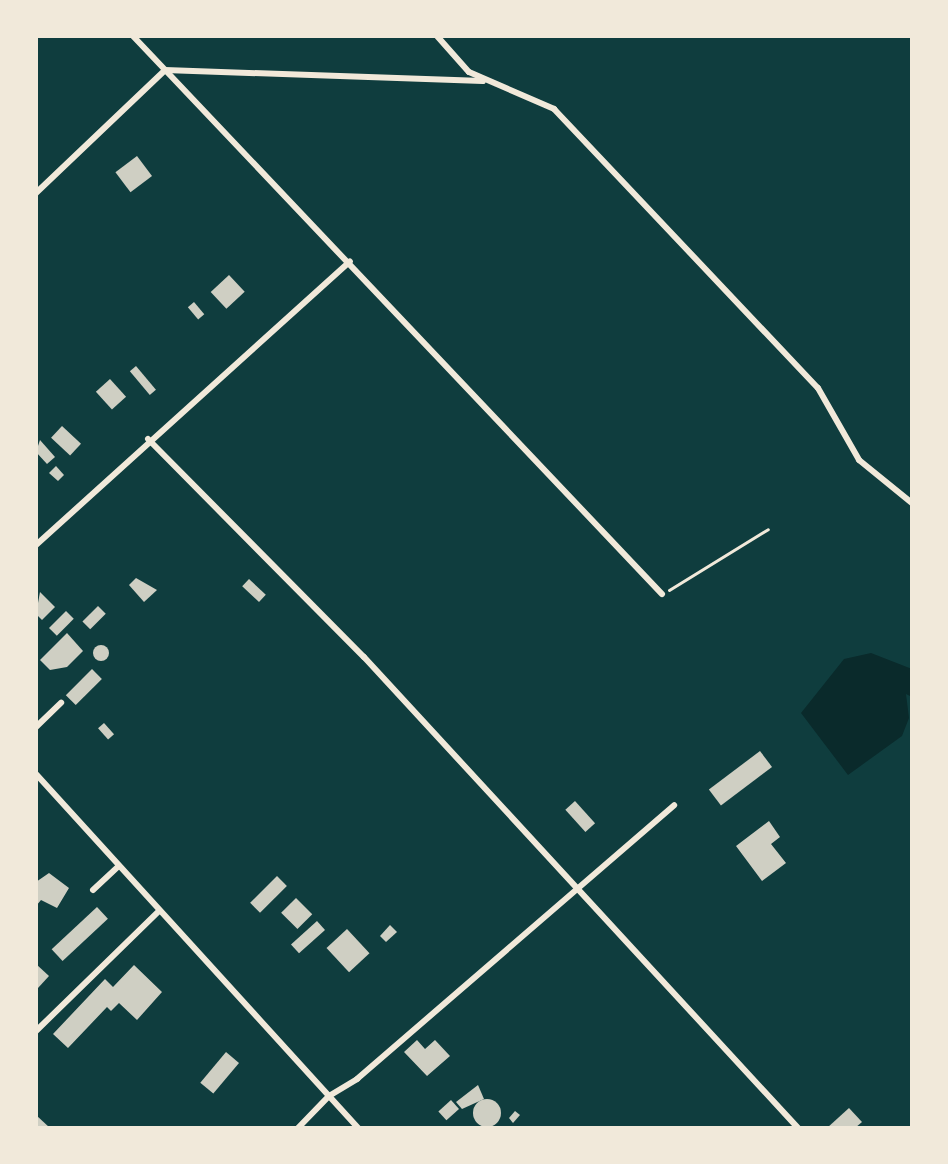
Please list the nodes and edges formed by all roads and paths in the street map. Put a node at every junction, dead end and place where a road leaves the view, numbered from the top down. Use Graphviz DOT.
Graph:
graph roads {
  1 [pos="133,36"];
  2 [pos="437,36"];
  3 [pos="165,70"];
  4 [pos="490,81"];
  5 [pos="36,193"];
  6 [pos="350,261"];
  7 [pos="148,439"];
  8 [pos="912,503"];
  9 [pos="768,529"];
  10 [pos="36,545"];
  11 [pos="662,594"];
  12 [pos="61,703"];
  13 [pos="36,727"];
  14 [pos="37,775"];
  15 [pos="674,805"];
  16 [pos="119,866"];
  17 [pos="93,890"];
  18 [pos="577,890"];
  19 [pos="159,911"];
  20 [pos="36,1031"];
  21 [pos="329,1096"];
  22 [pos="298,1128"];
  23 [pos="358,1128"];
  24 [pos="798,1128"];
  1 -- 3 [label="street"];
  2 -- 4 [label="street"];
  3 -- 4 [label="street"];
  3 -- 5 [label="street"];
  3 -- 6 [label="street"];
  4 -- 8 [label="street"];
  6 -- 7 [label="street"];
  6 -- 11 [label="street"];
  7 -- 10 [label="street"];
  7 -- 18 [label="street"];
  9 -- 11 [label="path"];
  12 -- 13 [label="street"];
  14 -- 16 [label="street"];
  15 -- 18 [label="street"];
  16 -- 17 [label="street"];
  16 -- 19 [label="street"];
  18 -- 21 [label="street"];
  18 -- 24 [label="street"];
  19 -- 20 [label="street"];
  19 -- 21 [label="street"];
  21 -- 22 [label="street"];
  21 -- 23 [label="street"];
}
